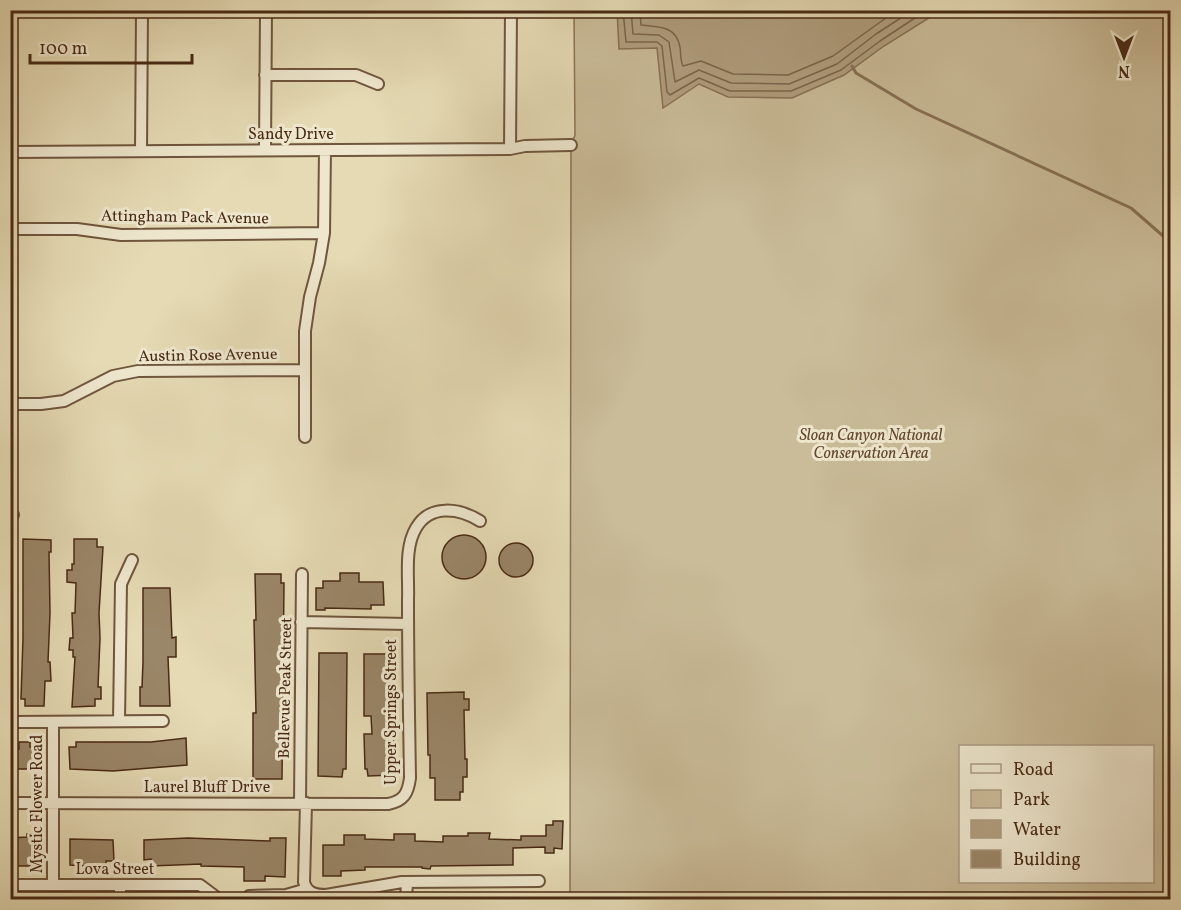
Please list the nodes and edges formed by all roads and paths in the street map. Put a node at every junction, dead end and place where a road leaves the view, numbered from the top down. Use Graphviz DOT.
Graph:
graph roads {
  1 [pos="142,10"];
  2 [pos="266,10"];
  3 [pos="511,10"];
  4 [pos="265,75"];
  5 [pos="378,84"];
  6 [pos="572,145"];
  7 [pos="510,149"];
  8 [pos="265,150"];
  9 [pos="326,150"];
  10 [pos="141,151"];
  11 [pos="10,152"];
  12 [pos="10,229"];
  13 [pos="324,233"];
  14 [pos="304,370"];
  15 [pos="10,404"];
  16 [pos="305,437"];
  17 [pos="480,521"];
  18 [pos="132,560"];
  19 [pos="302,574"];
  20 [pos="301,622"];
  21 [pos="408,624"];
  22 [pos="119,721"];
  23 [pos="163,721"];
  24 [pos="10,722"];
  25 [pos="53,722"];
  26 [pos="402,799"];
  27 [pos="10,803"];
  28 [pos="53,803"];
  29 [pos="303,803"];
  30 [pos="539,881"];
  31 [pos="407,882"];
  32 [pos="10,885"];
  33 [pos="53,885"];
  34 [pos="120,885"];
  35 [pos="308,889"];
  36 [pos="249,896"];
  37 [pos="216,897"];
  38 [pos="120,900"];
  39 [pos="406,900"];
  1 -- 10 [label="street"];
  2 -- 4 [label="street"];
  3 -- 7 [label="street"];
  4 -- 5 [label="street"];
  4 -- 8 [label="street"];
  6 -- 7 [label="street, Sandy Drive"];
  7 -- 9 [label="street, Sandy Drive"];
  8 -- 9 [label="street, Sandy Drive"];
  8 -- 10 [label="street, Sandy Drive"];
  9 -- 13 [label="street"];
  10 -- 11 [label="street, Sandy Drive"];
  12 -- 13 [label="street, Attingham Pack Avenue"];
  13 -- 14 [label="street"];
  14 -- 15 [label="street, Austin Rose Avenue"];
  14 -- 16 [label="street"];
  17 -- 21 [label="street, Upper Springs Street"];
  18 -- 22 [label="street"];
  19 -- 20 [label="street, Bellevue Peak Street"];
  20 -- 21 [label="street"];
  20 -- 29 [label="street, Bellevue Peak Street"];
  21 -- 26 [label="street, Upper Springs Street"];
  22 -- 23 [label="street"];
  22 -- 25 [label="street"];
  24 -- 25 [label="street"];
  25 -- 28 [label="street, Mystic Flower Road"];
  26 -- 29 [label="street, Laurel Bluff Drive"];
  27 -- 28 [label="street, Laurel Bluff Drive"];
  28 -- 29 [label="street, Laurel Bluff Drive"];
  28 -- 33 [label="street, Mystic Flower Road"];
  29 -- 35 [label="street, Bellevue Peak Street"];
  30 -- 31 [label="street"];
  31 -- 35 [label="street"];
  31 -- 39 [label="street"];
  32 -- 33 [label="street, Lova Street"];
  33 -- 34 [label="street, Lova Street"];
  34 -- 37 [label="street, Lova Street"];
  34 -- 38 [label="street"];
  35 -- 36 [label="street"];
}
